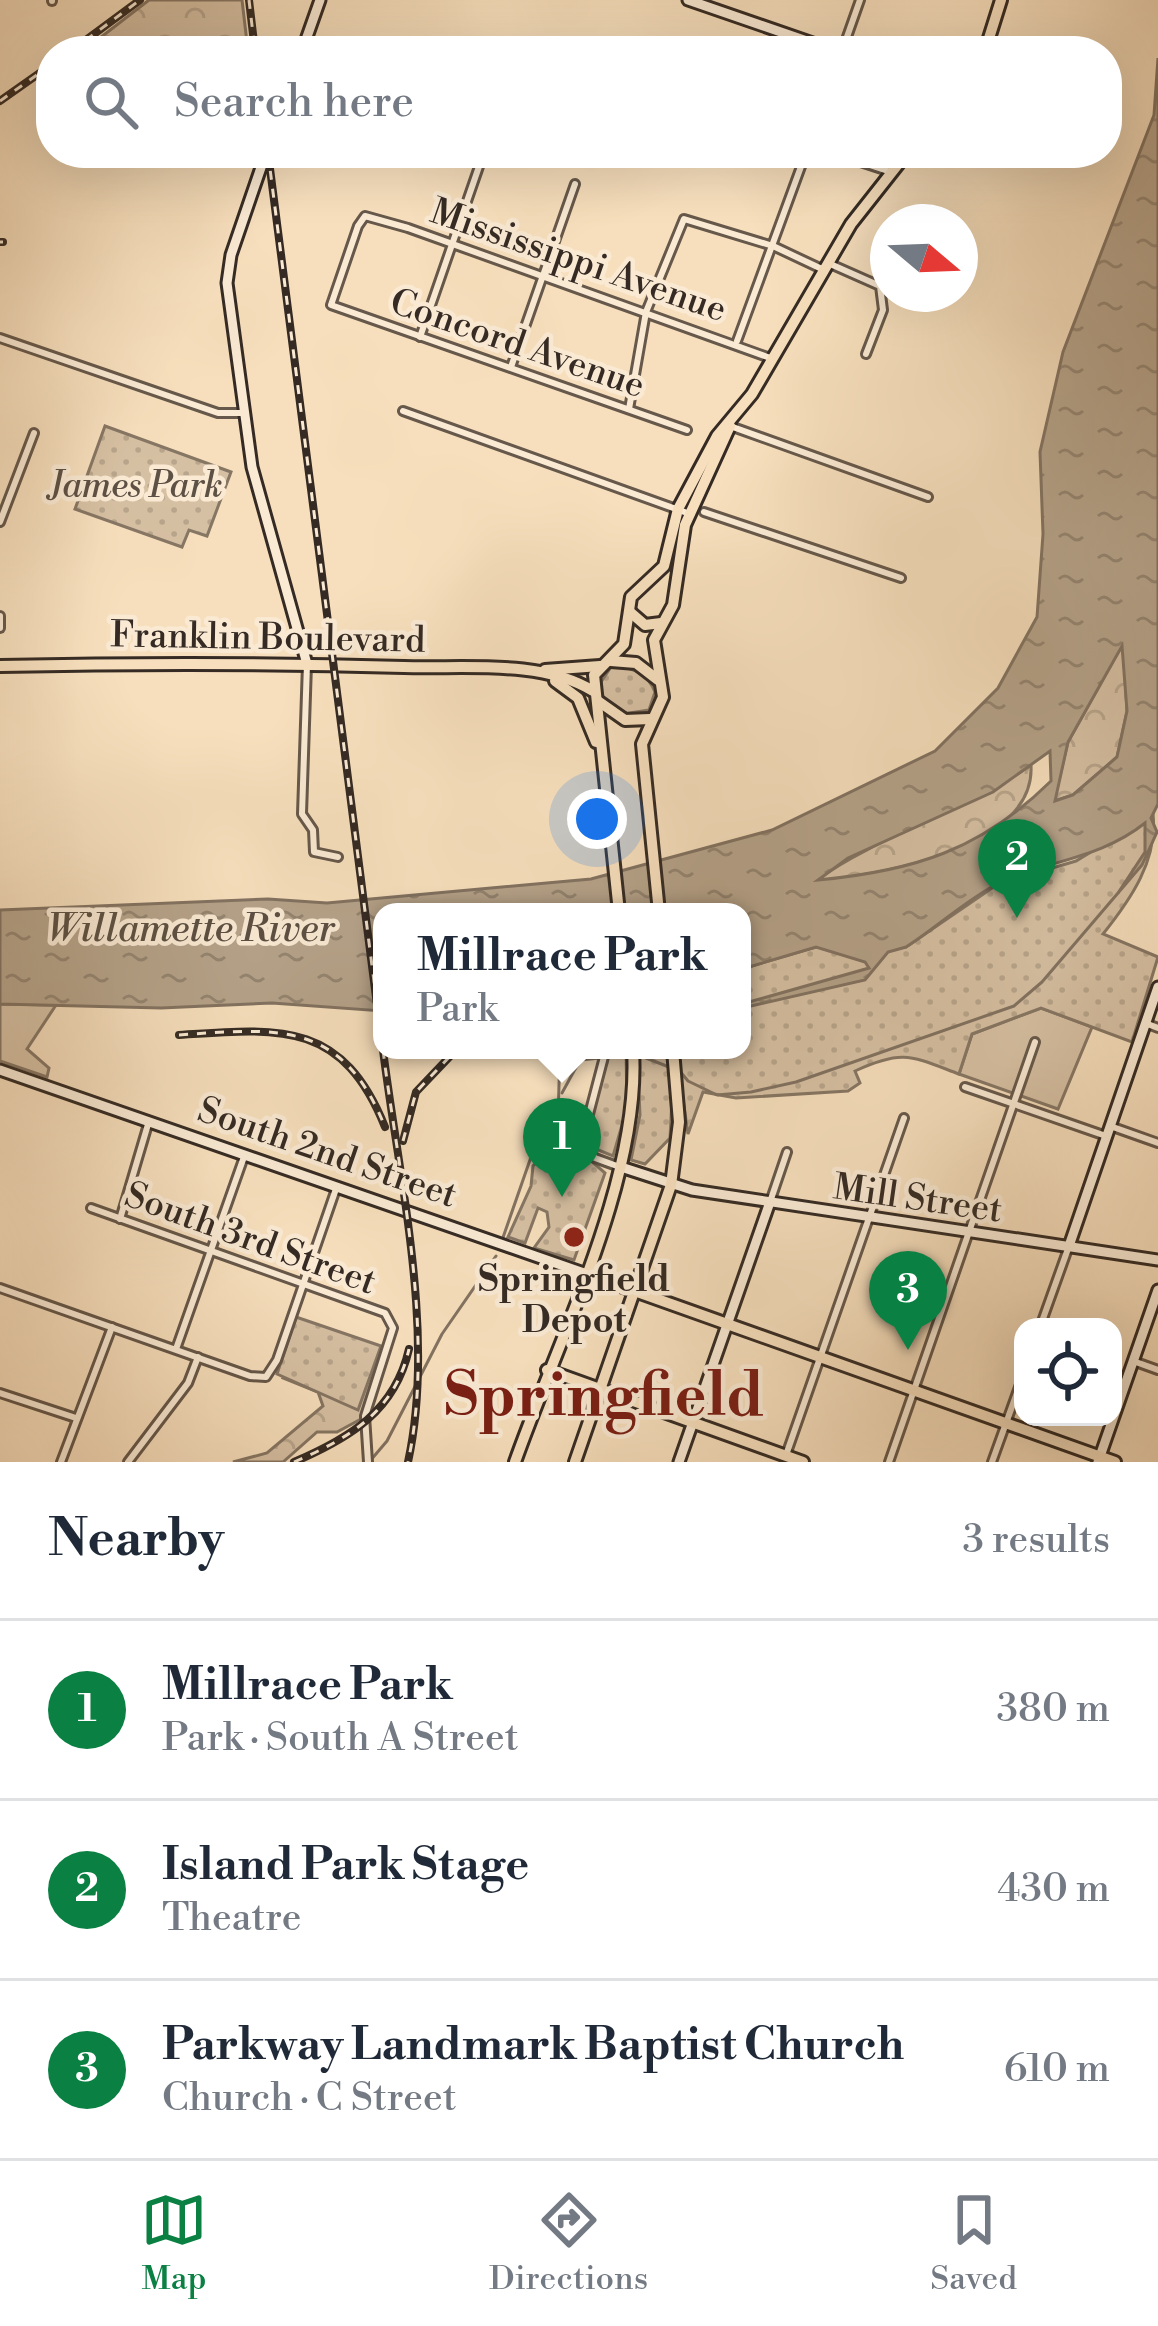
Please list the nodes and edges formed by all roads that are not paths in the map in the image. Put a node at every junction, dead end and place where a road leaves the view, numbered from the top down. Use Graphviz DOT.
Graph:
graph roads {
  1 [pos="320,0"];
  2 [pos="688,0"];
  3 [pos="860,0"];
  4 [pos="1000,0"];
  5 [pos="307,36"];
  6 [pos="795,36"];
  7 [pos="845,36"];
  8 [pos="989,36"];
  9 [pos="261,168"];
  10 [pos="479,168"];
  11 [pos="801,168"];
  12 [pos="880,168"];
  13 [pos="895,168"];
  14 [pos="892,172"];
  15 [pos="575,184"];
  16 [pos="453,244"];
  17 [pos="773,246"];
  18 [pos="826,266"];
  19 [pos="542,276"];
  20 [pos="331,305"];
  21 [pos="646,312"];
  22 [pos="420,337"];
  23 [pos="0,338"];
  24 [pos="736,342"];
  25 [pos="866,354"];
  26 [pos="773,359"];
  27 [pos="511,368"];
  28 [pos="629,410"];
  29 [pos="403,411"];
  30 [pos="242,413"];
  31 [pos="730,426"];
  32 [pos="687,430"];
  33 [pos="34,433"];
  34 [pos="928,497"];
  35 [pos="684,512"];
  36 [pos="704,512"];
  37 [pos="0,522"];
  38 [pos="901,578"];
  39 [pos="650,581"];
  40 [pos="673,594"];
  41 [pos="630,612"];
  42 [pos="0,616"];
  43 [pos="661,623"];
  44 [pos="0,628"];
  45 [pos="604,663"];
  46 [pos="307,664"];
  47 [pos="0,666"];
  48 [pos="536,672"];
  49 [pos="660,682"];
  50 [pos="594,694"];
  51 [pos="653,718"];
  52 [pos="605,778"];
  53 [pos="338,856"];
  54 [pos="619,903"];
  55 [pos="658,903"];
  56 [pos="1158,987"];
  57 [pos="1145,1023"];
  58 [pos="1158,1028"];
  59 [pos="1035,1042"];
  60 [pos="603,1059"];
  61 [pos="634,1059"];
  62 [pos="674,1059"];
  63 [pos="0,1070"];
  64 [pos="965,1088"];
  65 [pos="1013,1104"];
  66 [pos="904,1118"];
  67 [pos="149,1120"];
  68 [pos="1108,1131"];
  69 [pos="1158,1143"];
  70 [pos="788,1152"];
  71 [pos="245,1154"];
  72 [pos="628,1169"];
  73 [pos="671,1185"];
  74 [pos="337,1186"];
  75 [pos="770,1202"];
  76 [pos="91,1208"];
  77 [pos="869,1217"];
  78 [pos="120,1219"];
  79 [pos="969,1232"];
  80 [pos="1069,1246"];
  81 [pos="211,1251"];
  82 [pos="1158,1259"];
  83 [pos="584,1274"];
  84 [pos="304,1284"];
  85 [pos="0,1288"];
  86 [pos="1158,1290"];
  87 [pos="635,1291"];
  88 [pos="1043,1318"];
  89 [pos="727,1325"];
  90 [pos="112,1327"];
  91 [pos="176,1349"];
  92 [pos="198,1357"];
  93 [pos="820,1358"];
  94 [pos="1133,1361"];
  95 [pos="547,1370"];
  96 [pos="1158,1370"];
  97 [pos="601,1390"];
  98 [pos="914,1391"];
  99 [pos="0,1393"];
  100 [pos="1014,1401"];
  101 [pos="76,1418"];
  102 [pos="693,1423"];
  103 [pos="1006,1424"];
  104 [pos="786,1456"];
  105 [pos="1099,1459"];
  106 [pos="61,1462"];
  107 [pos="128,1462"];
  108 [pos="368,1462"];
  109 [pos="515,1462"];
  110 [pos="575,1462"];
  111 [pos="679,1462"];
  112 [pos="803,1462"];
  113 [pos="889,1462"];
  114 [pos="992,1462"];
  115 [pos="1115,1462"];
  1 -- 5 [label="street"];
  2 -- 6 [label="street"];
  3 -- 7 [label="street"];
  4 -- 8 [label="main road"];
  9 -- 30 [label="street"];
  10 -- 16 [label="street"];
  11 -- 17 [label="street"];
  12 -- 14 [label="street"];
  13 -- 14 [label="main road"];
  14 -- 18 [label="main road"];
  15 -- 19 [label="street"];
  16 -- 19 [label="street, Mississippi Avenue"];
  16 -- 20 [label="street, Mississippi Avenue"];
  16 -- 22 [label="street"];
  17 -- 18 [label="street"];
  17 -- 21 [label="street"];
  17 -- 24 [label="street"];
  18 -- 25 [label="street"];
  18 -- 26 [label="main road"];
  19 -- 21 [label="street, Mississippi Avenue"];
  19 -- 27 [label="street"];
  20 -- 22 [label="street, Concord Avenue"];
  21 -- 24 [label="street, Mississippi Avenue"];
  21 -- 28 [label="street"];
  22 -- 27 [label="street, Concord Avenue"];
  23 -- 30 [label="street"];
  24 -- 26 [label="street, Mississippi Avenue"];
  26 -- 31 [label="main road"];
  27 -- 28 [label="street, Concord Avenue"];
  28 -- 32 [label="street, Concord Avenue"];
  29 -- 35 [label="street"];
  30 -- 46 [label="street"];
  31 -- 34 [label="street"];
  31 -- 35 [label="main road"];
  33 -- 37 [label="street"];
  35 -- 39 [label="main road"];
  35 -- 40 [label="main road"];
  36 -- 38 [label="street"];
  39 -- 40 [label="main road"];
  39 -- 41 [label="main road"];
  40 -- 43 [label="main road"];
  41 -- 43 [label="main road"];
  41 -- 45 [label="main road"];
  42 -- 44 [label="street"];
  43 -- 49 [label="main road"];
  45 -- 48 [label="main road, Franklin Boulevard"];
  45 -- 49 [label="main road, Franklin Boulevard"];
  45 -- 50 [label="main road"];
  46 -- 47 [label="main road, Franklin Boulevard"];
  46 -- 48 [label="main road, Franklin Boulevard"];
  46 -- 53 [label="street"];
  48 -- 50 [label="main road, Franklin Boulevard"];
  48 -- 52 [label="main road"];
  49 -- 51 [label="main road"];
  50 -- 51 [label="main road, Franklin Boulevard"];
  50 -- 52 [label="main road"];
  51 -- 55 [label="main road"];
  52 -- 54 [label="main road"];
  56 -- 57 [label="street"];
  57 -- 58 [label="street"];
  57 -- 68 [label="street"];
  59 -- 65 [label="street"];
  60 -- 72 [label="street"];
  61 -- 72 [label="main road"];
  62 -- 73 [label="main road"];
  63 -- 67 [label="street, South 2nd Street"];
  64 -- 65 [label="street"];
  65 -- 68 [label="street"];
  65 -- 79 [label="street"];
  66 -- 77 [label="street"];
  67 -- 71 [label="street, South 2nd Street"];
  67 -- 78 [label="street"];
  68 -- 69 [label="street"];
  68 -- 80 [label="street"];
  70 -- 75 [label="street"];
  71 -- 74 [label="street, South 2nd Street"];
  71 -- 81 [label="street"];
  72 -- 73 [label="street, Mill Street"];
  72 -- 83 [label="main road"];
  73 -- 75 [label="street, Mill Street"];
  73 -- 87 [label="main road"];
  74 -- 83 [label="street, South 2nd Street"];
  74 -- 84 [label="street"];
  75 -- 77 [label="street, Mill Street"];
  75 -- 89 [label="street"];
  76 -- 78 [label="street, South 3rd Street"];
  77 -- 79 [label="street, Mill Street"];
  77 -- 93 [label="street"];
  78 -- 81 [label="street, South 3rd Street"];
  79 -- 80 [label="street, Mill Street"];
  79 -- 98 [label="street"];
  80 -- 82 [label="street, Mill Street"];
  80 -- 88 [label="street"];
  81 -- 84 [label="street, South 3rd Street"];
  81 -- 91 [label="street"];
  83 -- 87 [label="main road, South 2nd Street"];
  83 -- 95 [label="main road"];
  84 -- 92 [label="street"];
  84 -- 108 [label="street, South 3rd Street"];
  85 -- 90 [label="street"];
  86 -- 94 [label="street"];
  87 -- 89 [label="main road, South 2nd Street"];
  87 -- 97 [label="main road"];
  89 -- 93 [label="main road, South 2nd Street"];
  89 -- 102 [label="street"];
  90 -- 91 [label="street"];
  90 -- 101 [label="street"];
  91 -- 92 [label="street"];
  92 -- 107 [label="street"];
  93 -- 98 [label="main road, South 2nd Street"];
  93 -- 104 [label="street"];
  94 -- 96 [label="street"];
  94 -- 105 [label="street"];
  95 -- 97 [label="main road"];
  95 -- 109 [label="main road"];
  97 -- 102 [label="main road"];
  97 -- 110 [label="main road"];
  98 -- 103 [label="main road, South 2nd Street"];
  98 -- 113 [label="street"];
  99 -- 101 [label="street"];
  100 -- 103 [label="street"];
  101 -- 106 [label="street"];
  102 -- 104 [label="main road"];
  102 -- 111 [label="street"];
  103 -- 105 [label="main road, South 2nd Street"];
  103 -- 114 [label="street"];
  104 -- 112 [label="main road"];
  105 -- 115 [label="main road, South 2nd Street"];
}
